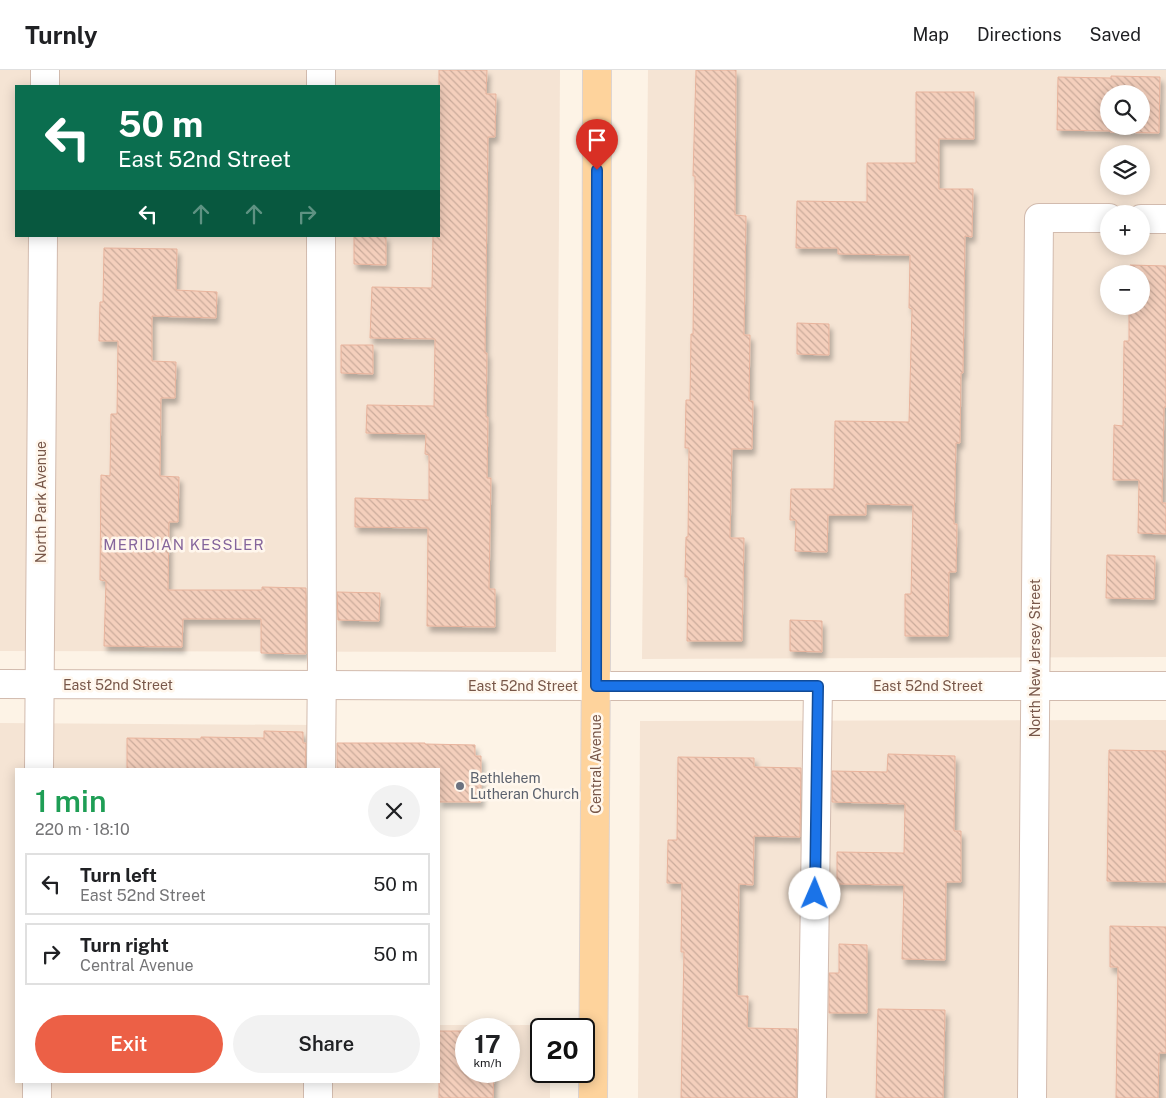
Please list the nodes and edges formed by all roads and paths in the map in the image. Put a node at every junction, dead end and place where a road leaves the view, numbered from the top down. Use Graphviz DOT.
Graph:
graph roads {
  1 [pos="45,70"];
  2 [pos="321,70"];
  3 [pos="597,70"];
  4 [pos="45,85"];
  5 [pos="321,85"];
  6 [pos="1100,218"];
  7 [pos="1150,218"];
  8 [pos="1166,218"];
  9 [pos="43,237"];
  10 [pos="321,237"];
  11 [pos="0,684"];
  12 [pos="40,684"];
  13 [pos="1035,685"];
  14 [pos="322,686"];
  15 [pos="596,686"];
  16 [pos="818,686"];
  17 [pos="1166,686"];
  18 [pos="40,768"];
  19 [pos="321,768"];
  20 [pos="38,1083"];
  21 [pos="318,1083"];
  22 [pos="37,1098"];
  23 [pos="318,1098"];
  24 [pos="593,1098"];
  25 [pos="812,1098"];
  26 [pos="1032,1098"];
  1 -- 4 [label="street"];
  2 -- 5 [label="street"];
  3 -- 15 [label="main road, Central Avenue"];
  6 -- 13 [label="street, North New Jersey Street"];
  7 -- 8 [label="street"];
  9 -- 12 [label="street, North Park Avenue"];
  10 -- 14 [label="street"];
  11 -- 12 [label="street, East 52nd Street"];
  12 -- 14 [label="street, East 52nd Street"];
  12 -- 18 [label="street, North Park Avenue"];
  13 -- 16 [label="street, East 52nd Street"];
  13 -- 17 [label="street, East 52nd Street"];
  13 -- 26 [label="street, North New Jersey Street"];
  14 -- 15 [label="street, East 52nd Street"];
  14 -- 19 [label="street"];
  15 -- 16 [label="street, East 52nd Street"];
  15 -- 24 [label="main road, Central Avenue"];
  16 -- 25 [label="street"];
  20 -- 22 [label="street"];
  21 -- 23 [label="street"];
}
